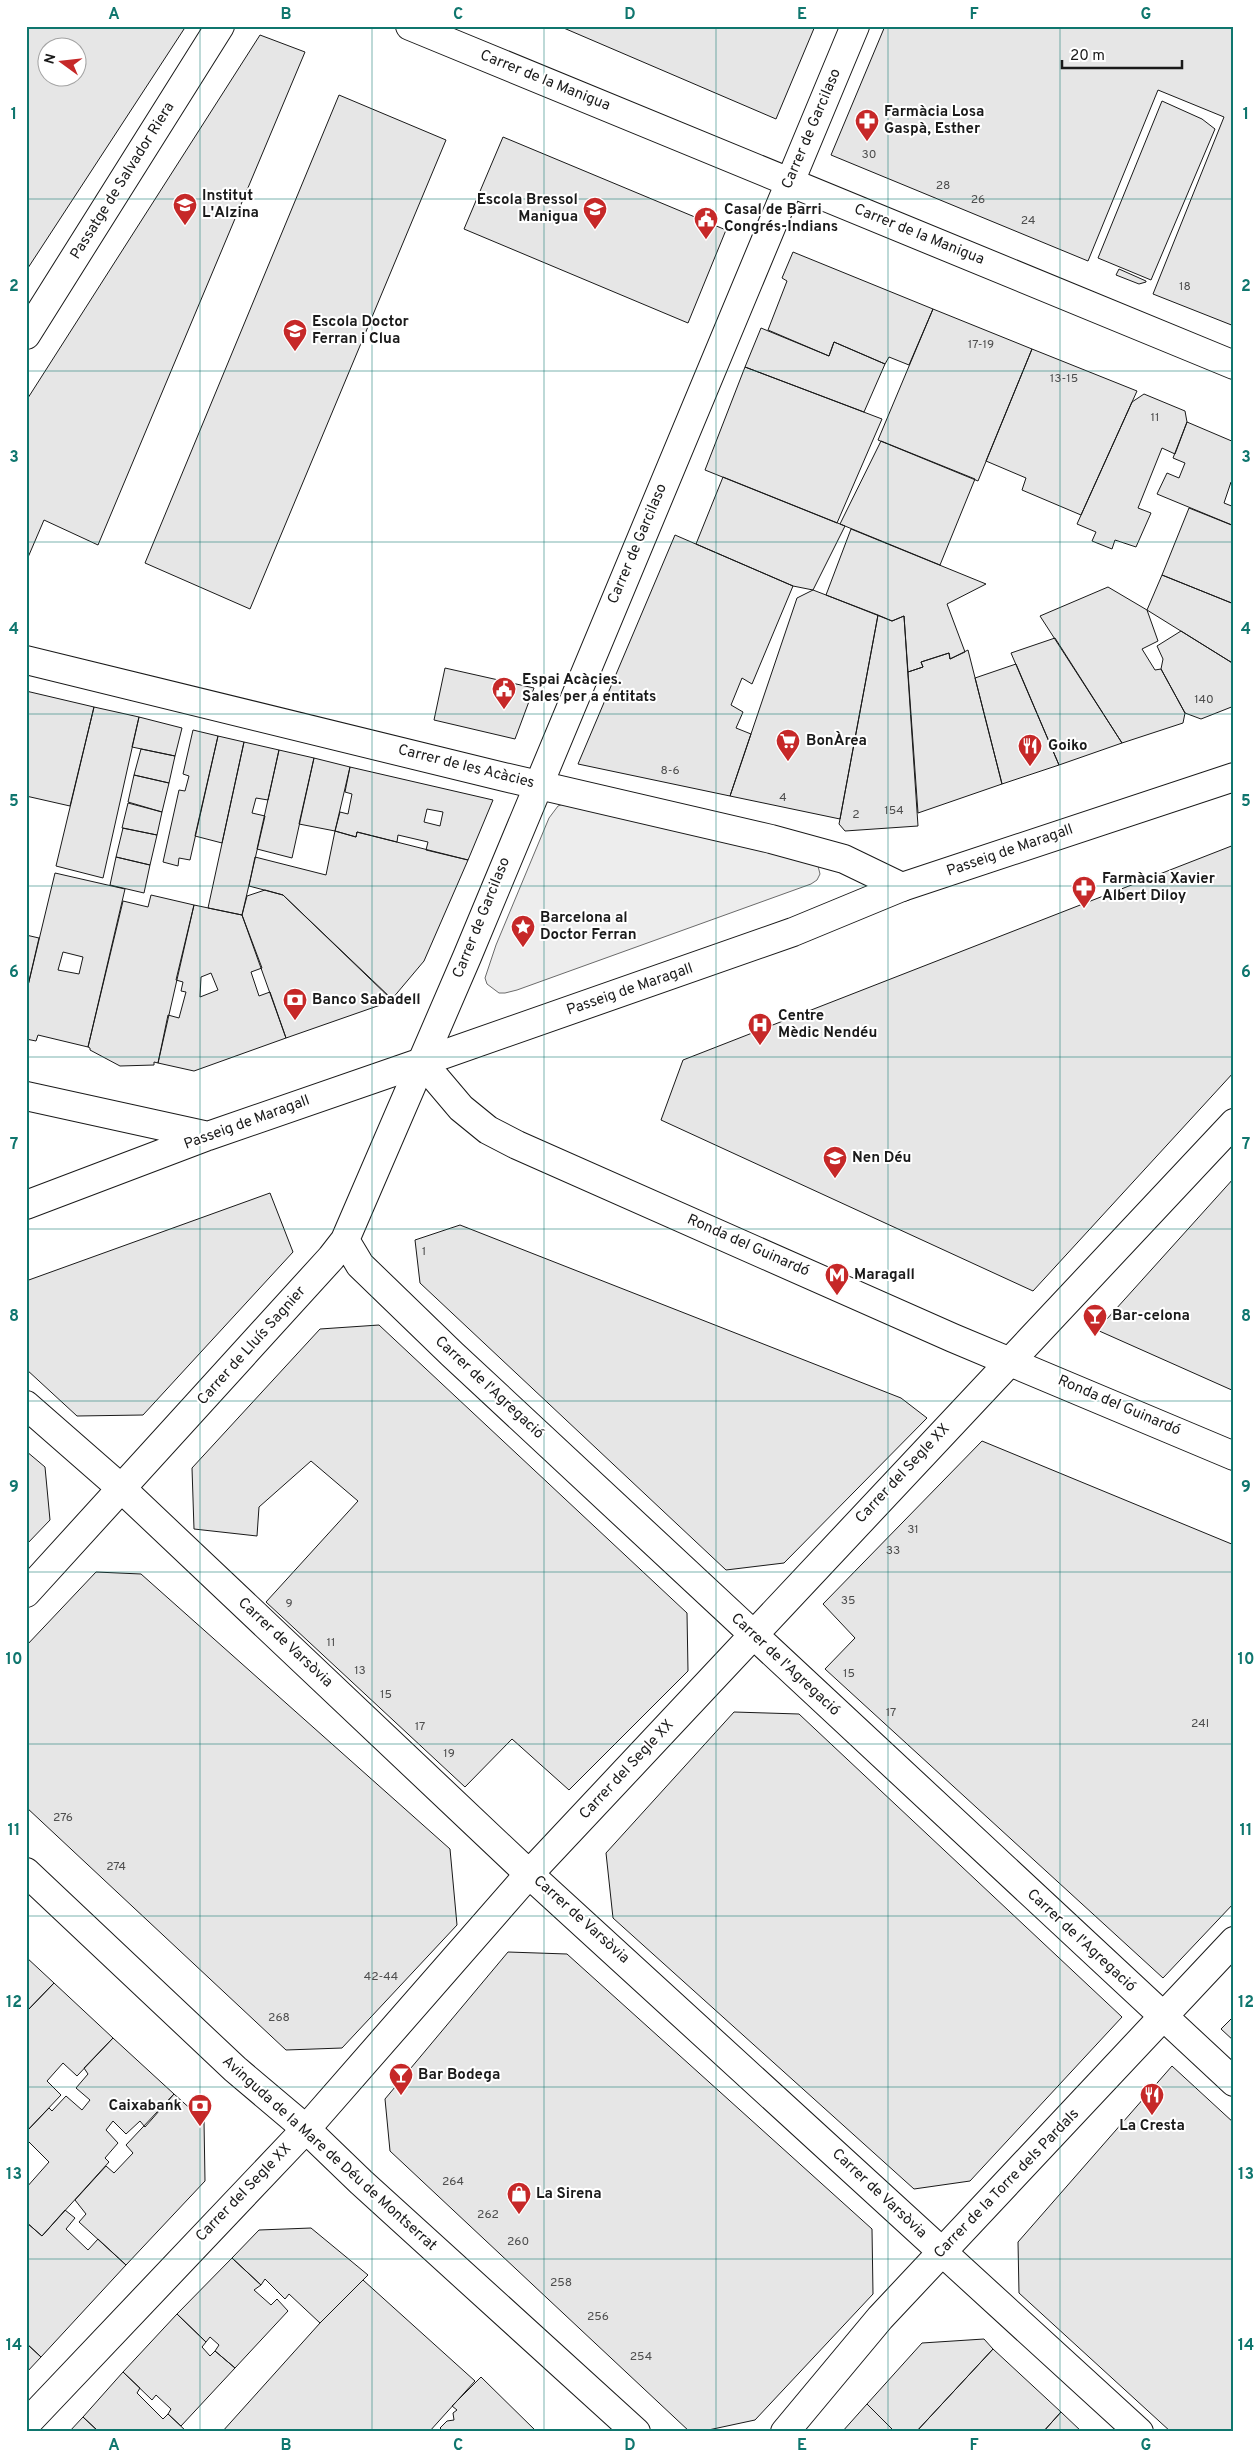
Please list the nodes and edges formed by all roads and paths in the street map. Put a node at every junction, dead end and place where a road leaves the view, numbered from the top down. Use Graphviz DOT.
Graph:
graph roads {
  1 [pos="220,26"];
  2 [pos="410,26"];
  3 [pos="855,26"];
  4 [pos="790,182"];
  5 [pos="26,335"];
  6 [pos="1234,364"];
  7 [pos="26,660"];
  8 [pos="1234,777"];
  9 [pos="537,784"];
  10 [pos="902,887"];
  11 [pos="422,1062"];
  12 [pos="26,1096"];
  13 [pos="1234,1123"];
  14 [pos="208,1136"];
  15 [pos="26,1204"];
  16 [pos="345,1240"];
  17 [pos="1011,1361"];
  18 [pos="26,1405"];
  19 [pos="1234,1456"];
  20 [pos="122,1489"];
  21 [pos="26,1593"];
  22 [pos="754,1635"];
  23 [pos="26,1872"];
  24 [pos="529,1874"];
  25 [pos="1234,1941"];
  26 [pos="1164,2016"];
  27 [pos="1234,2082"];
  28 [pos="306,2129"];
  29 [pos="942,2252"];
  30 [pos="26,2424"];
  31 [pos="636,2432"];
  32 [pos="785,2432"];
  33 [pos="1138,2432"];
  1 -- 5 [label="street, Passatge de Salvador Riera"];
  2 -- 4 [label="street, Carrer de la Manigua"];
  3 -- 4 [label="street, Carrer de Garcilaso"];
  4 -- 6 [label="street, Carrer de la Manigua"];
  4 -- 9 [label="street, Carrer de Garcilaso"];
  7 -- 9 [label="street, Carrer de les Acàcies"];
  8 -- 10 [label="street, Passeig de Maragall"];
  9 -- 10 [label="street, Carrer de les Acàcies"];
  9 -- 11 [label="street, Carrer de Garcilaso"];
  10 -- 11 [label="street, Passeig de Maragall"];
  11 -- 14 [label="street, Passeig de Maragall"];
  11 -- 16 [label="street, Carrer de Lluís Sagnier"];
  11 -- 17 [label="street, Ronda del Guinardó"];
  12 -- 14 [label="street"];
  13 -- 17 [label="street, Carrer del Segle XX"];
  14 -- 15 [label="street, Passeig de Maragall"];
  16 -- 20 [label="street, Carrer de Lluís Sagnier"];
  16 -- 22 [label="street, Carrer de l'Agregació"];
  17 -- 19 [label="street, Ronda del Guinardó"];
  17 -- 22 [label="street, Carrer del Segle XX"];
  18 -- 20 [label="street, Carrer de Varsòvia"];
  20 -- 21 [label="street, Carrer de Lluís Sagnier"];
  20 -- 24 [label="street, Carrer de Varsòvia"];
  22 -- 24 [label="street, Carrer del Segle XX"];
  22 -- 26 [label="street, Carrer de l'Agregació"];
  23 -- 28 [label="street, Avinguda de la Mare de Déu de Montserrat"];
  24 -- 28 [label="street, Carrer del Segle XX"];
  24 -- 29 [label="street, Carrer de Varsòvia"];
  25 -- 26 [label="street, Carrer de la Torre dels Pardals"];
  26 -- 27 [label="street, Carrer de l'Agregació"];
  26 -- 29 [label="street, Carrer de la Torre dels Pardals"];
  28 -- 30 [label="street, Carrer del Segle XX"];
  28 -- 31 [label="street, Avinguda de la Mare de Déu de Montserrat"];
  29 -- 32 [label="street, Carrer de la Torre dels Pardals"];
  29 -- 33 [label="street, Carrer de Varsòvia"];
}
